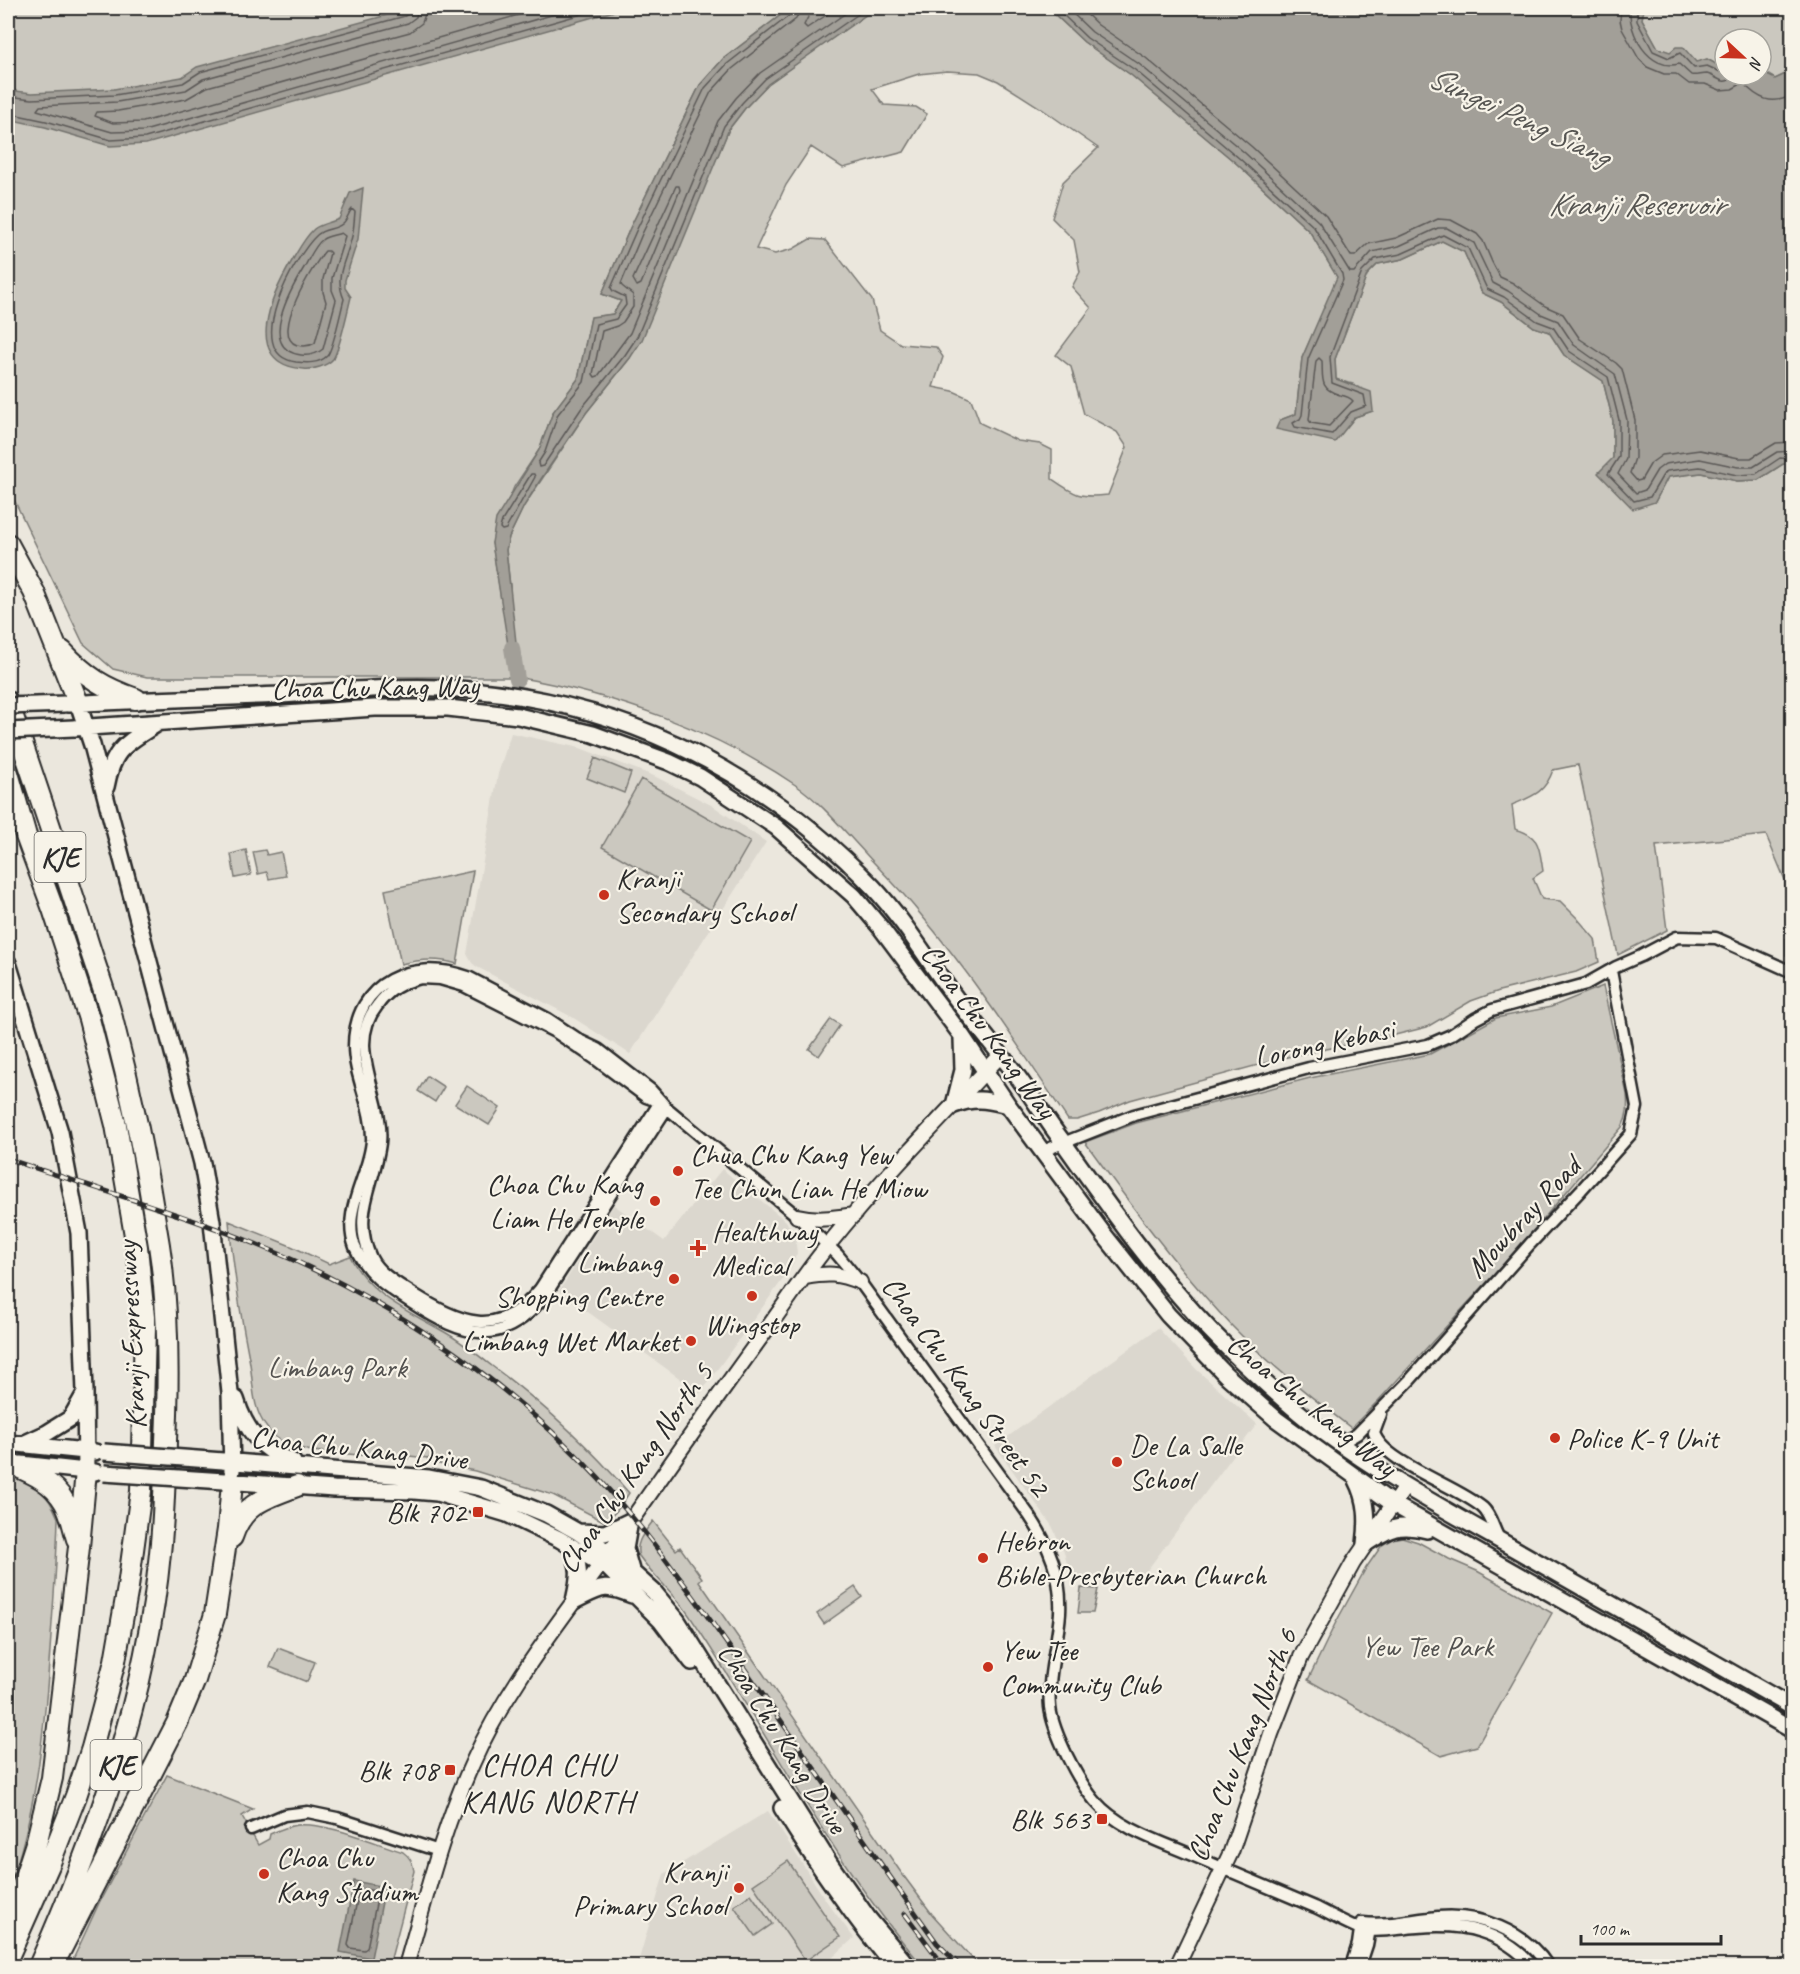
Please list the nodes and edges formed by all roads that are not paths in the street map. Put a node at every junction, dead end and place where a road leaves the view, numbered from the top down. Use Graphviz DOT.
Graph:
graph roads {
  1 [pos="8,544"];
  2 [pos="54,642"];
  3 [pos="136,699"];
  4 [pos="72,703"];
  5 [pos="8,704"];
  6 [pos="158,723"];
  7 [pos="80,728"];
  8 [pos="8,731"];
  9 [pos="8,773"];
  10 [pos="105,792"];
  11 [pos="8,963"];
  12 [pos="1613,969"];
  13 [pos="1792,972"];
  14 [pos="962,1036"];
  15 [pos="1000,1056"];
  16 [pos="986,1071"];
  17 [pos="664,1105"];
  18 [pos="1008,1105"];
  19 [pos="954,1106"];
  20 [pos="1062,1142"];
  21 [pos="1043,1151"];
  22 [pos="854,1215"];
  23 [pos="797,1216"];
  24 [pos="828,1245"];
  25 [pos="805,1277"];
  26 [pos="861,1282"];
  27 [pos="85,1392"];
  28 [pos="230,1393"];
  29 [pos="1386,1403"];
  30 [pos="1330,1437"];
  31 [pos="14,1444"];
  32 [pos="86,1451"];
  33 [pos="228,1461"];
  34 [pos="8,1463"];
  35 [pos="315,1469"];
  36 [pos="95,1472"];
  37 [pos="1356,1478"];
  38 [pos="228,1482"];
  39 [pos="297,1486"];
  40 [pos="1405,1487"];
  41 [pos="1393,1504"];
  42 [pos="630,1521"];
  43 [pos="578,1532"];
  44 [pos="1444,1534"];
  45 [pos="1500,1540"];
  46 [pos="1365,1544"];
  47 [pos="570,1546"];
  48 [pos="79,1547"];
  49 [pos="604,1558"];
  50 [pos="224,1560"];
  51 [pos="631,1570"];
  52 [pos="637,1597"];
  53 [pos="574,1601"];
  54 [pos="1792,1707"];
  55 [pos="1792,1730"];
  56 [pos="251,1829"];
  57 [pos="439,1851"];
  58 [pos="1223,1868"];
  59 [pos="1363,1926"];
  60 [pos="8,1929"];
  61 [pos="8,1957"];
  62 [pos="39,1966"];
  63 [pos="52,1966"];
  64 [pos="406,1966"];
  65 [pos="894,1966"];
  66 [pos="908,1966"];
  67 [pos="1177,1966"];
  68 [pos="1351,1966"];
  69 [pos="1360,1966"];
  70 [pos="1533,1966"];
  71 [pos="1548,1966"];
  1 -- 2 [label="highway"];
  2 -- 3 [label="highway"];
  2 -- 4 [label="highway"];
  3 -- 4 [label="main road, Choa Chu Kang Way"];
  3 -- 15 [label="main road, Choa Chu Kang Way"];
  4 -- 5 [label="main road, Choa Chu Kang Way, bridge"];
  4 -- 7 [label="main road"];
  5 -- 62 [label="highway, Kranji Expressway / KJE"];
  6 -- 7 [label="main road, Choa Chu Kang Way"];
  6 -- 10 [label="main road"];
  6 -- 14 [label="main road, Choa Chu Kang Way"];
  7 -- 8 [label="main road, Choa Chu Kang Way, bridge"];
  7 -- 10 [label="main road"];
  9 -- 61 [label="highway, Kranji Expressway / KJE"];
  10 -- 28 [label="main road"];
  11 -- 27 [label="main road"];
  12 -- 13 [label="street, Lorong Kebasi"];
  12 -- 20 [label="street, Lorong Kebasi"];
  12 -- 29 [label="street, Mowbray Road"];
  14 -- 16 [label="main road, Choa Chu Kang Way"];
  14 -- 19 [label="main road"];
  15 -- 16 [label="street, Choa Chu Kang North 5"];
  15 -- 20 [label="main road, Choa Chu Kang Way"];
  16 -- 18 [label="main road, Choa Chu Kang Way"];
  16 -- 19 [label="street, Choa Chu Kang North 5"];
  17 -- 17 [label="street, Choa Chu Kang Street 52"];
  17 -- 23 [label="street, Choa Chu Kang Street 52"];
  18 -- 19 [label="main road"];
  18 -- 21 [label="main road, Choa Chu Kang Way"];
  19 -- 22 [label="street, Choa Chu Kang North 5"];
  20 -- 21 [label="street, Lorong Kebasi"];
  20 -- 30 [label="main road, Choa Chu Kang Way"];
  21 -- 37 [label="main road, Choa Chu Kang Way"];
  22 -- 23 [label="street"];
  22 -- 24 [label="street, Choa Chu Kang North 5"];
  23 -- 24 [label="street, Choa Chu Kang Street 52"];
  24 -- 25 [label="street, Choa Chu Kang North 5"];
  24 -- 26 [label="street, Choa Chu Kang Street 52"];
  25 -- 26 [label="street"];
  25 -- 42 [label="street, Choa Chu Kang North 5"];
  26 -- 58 [label="street, Choa Chu Kang Street 52"];
  27 -- 31 [label="main road"];
  27 -- 32 [label="main road"];
  28 -- 33 [label="main road"];
  28 -- 35 [label="main road"];
  29 -- 30 [label="street, Mowbray Road"];
  29 -- 45 [label="street"];
  30 -- 40 [label="main road, Choa Chu Kang Way"];
  31 -- 32 [label="main road, Choa Chu Kang Drive"];
  32 -- 33 [label="main road, Choa Chu Kang Drive, bridge"];
  32 -- 36 [label="main road"];
  33 -- 35 [label="main road, Choa Chu Kang Drive"];
  33 -- 38 [label="main road"];
  34 -- 36 [label="main road, Choa Chu Kang Drive"];
  34 -- 48 [label="highway"];
  35 -- 43 [label="main road, Choa Chu Kang Drive"];
  36 -- 38 [label="main road, Choa Chu Kang Drive, bridge"];
  36 -- 48 [label="highway"];
  37 -- 41 [label="main road, Choa Chu Kang Way"];
  37 -- 46 [label="main road"];
  38 -- 39 [label="main road, Choa Chu Kang Drive"];
  38 -- 50 [label="highway"];
  39 -- 47 [label="main road, Choa Chu Kang Drive"];
  39 -- 50 [label="highway"];
  40 -- 41 [label="street, Choa Chu Kang North 6"];
  40 -- 45 [label="main road, Choa Chu Kang Way"];
  41 -- 44 [label="main road, Choa Chu Kang Way"];
  41 -- 46 [label="street, Choa Chu Kang North 6"];
  42 -- 43 [label="main road"];
  42 -- 49 [label="street, Choa Chu Kang North 5"];
  42 -- 51 [label="main road"];
  43 -- 49 [label="main road, Choa Chu Kang Drive"];
  44 -- 46 [label="main road"];
  44 -- 55 [label="main road, Choa Chu Kang Way"];
  45 -- 54 [label="main road, Choa Chu Kang Way"];
  46 -- 58 [label="street, Choa Chu Kang North 6"];
  47 -- 49 [label="main road, Choa Chu Kang Drive"];
  47 -- 53 [label="main road"];
  48 -- 60 [label="highway"];
  49 -- 51 [label="main road, Choa Chu Kang Drive"];
  49 -- 52 [label="main road, Choa Chu Kang Drive"];
  49 -- 53 [label="street, Choa Chu Kang North 5"];
  50 -- 63 [label="highway"];
  51 -- 66 [label="main road, Choa Chu Kang Drive"];
  52 -- 53 [label="main road"];
  52 -- 65 [label="main road, Choa Chu Kang Drive"];
  53 -- 57 [label="street, Choa Chu Kang North 5"];
  56 -- 57 [label="street"];
  57 -- 64 [label="street, Choa Chu Kang North 5"];
  58 -- 59 [label="street, Choa Chu Kang Street 52"];
  58 -- 67 [label="street, Choa Chu Kang North 6"];
  59 -- 68 [label="street"];
  59 -- 69 [label="street"];
  59 -- 70 [label="street"];
  59 -- 71 [label="street"];
}
